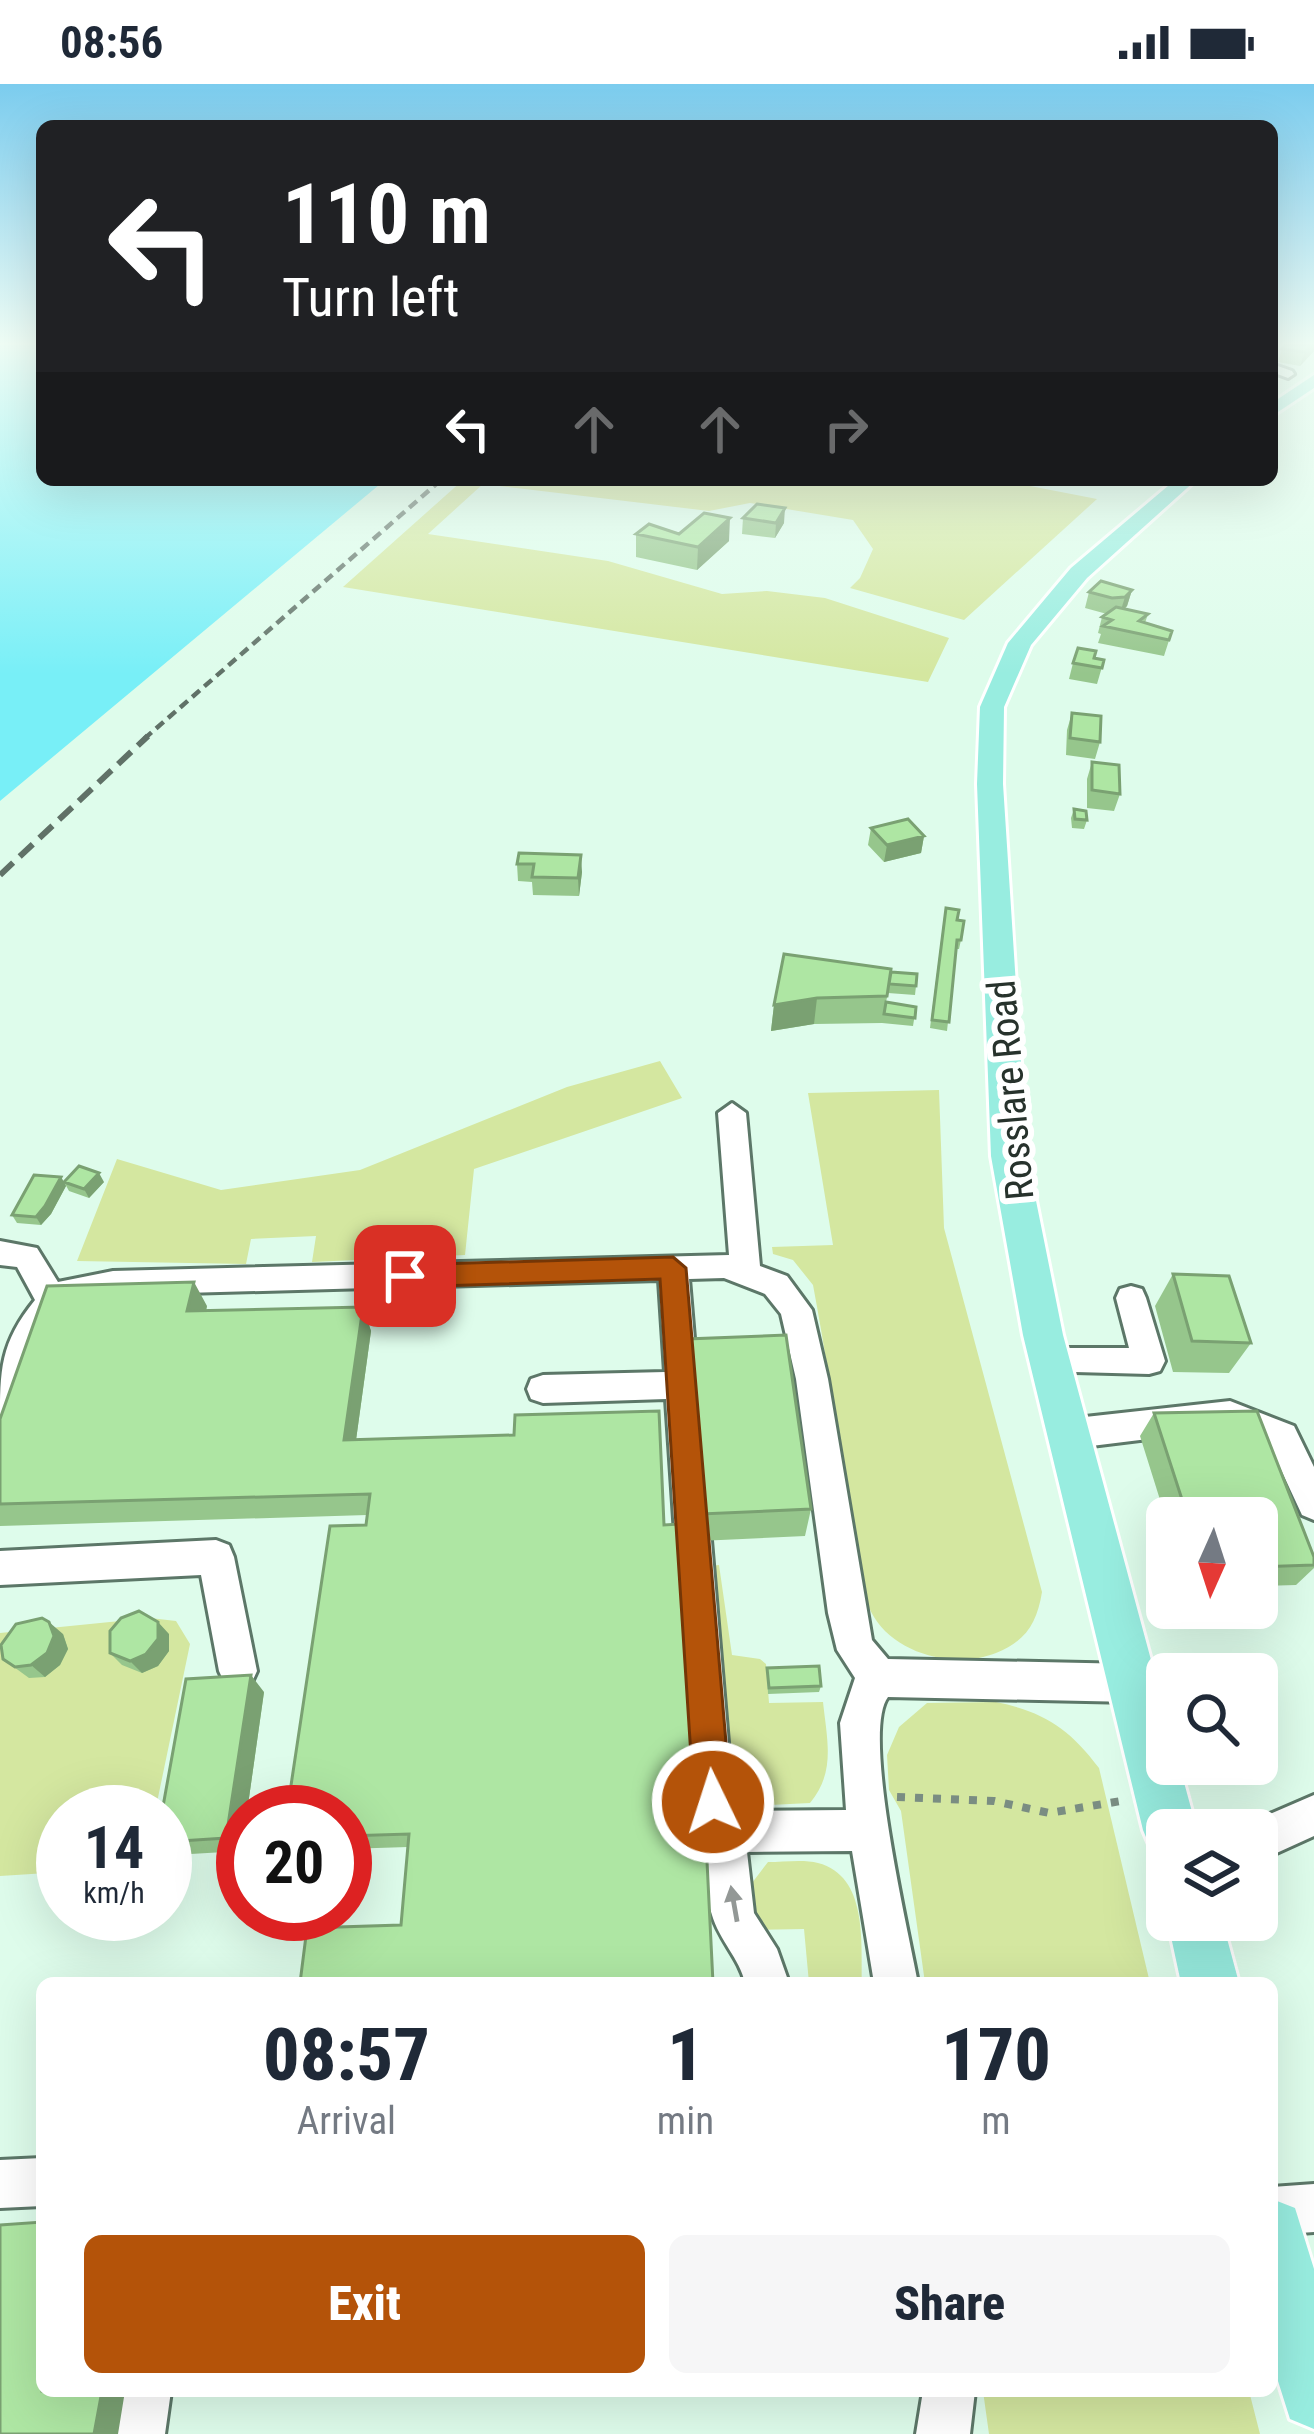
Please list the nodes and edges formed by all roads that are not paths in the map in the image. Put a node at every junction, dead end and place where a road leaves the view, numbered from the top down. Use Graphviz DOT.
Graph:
graph roads {
  1 [pos="1179,486"];
  2 [pos="732,1113"];
  3 [pos="0,1253"];
  4 [pos="673,1268"];
  5 [pos="745,1271"];
  6 [pos="1131,1298"];
  7 [pos="51,1303"];
  8 [pos="1049,1361"];
  9 [pos="681,1385"];
  10 [pos="543,1389"];
  11 [pos="0,1409"];
  12 [pos="1067,1434"];
  13 [pos="1314,1504"];
  14 [pos="0,1568"];
  15 [pos="238,1671"];
  16 [pos="879,1678"];
  17 [pos="1132,1683"];
  18 [pos="1149,1809"];
  19 [pos="869,1813"];
  20 [pos="1314,1815"];
  21 [pos="1278,1831"];
  22 [pos="728,1832"];
  23 [pos="1199,1941"];
  24 [pos="766,1975"];
  25 [pos="895,1977"];
  26 [pos="1208,1977"];
  27 [pos="36,2182"];
  28 [pos="0,2184"];
  29 [pos="1314,2208"];
  30 [pos="1278,2211"];
  31 [pos="1278,2254"];
  32 [pos="1314,2395"];
  33 [pos="145,2397"];
  34 [pos="948,2397"];
  35 [pos="138,2434"];
  36 [pos="943,2434"];
  1 -- 8 [label="main road, Rosslare Road"];
  2 -- 5 [label="street"];
  3 -- 7 [label="street"];
  4 -- 5 [label="street"];
  4 -- 7 [label="street"];
  4 -- 9 [label="street"];
  5 -- 16 [label="street"];
  6 -- 8 [label="street"];
  7 -- 11 [label="street"];
  8 -- 12 [label="main road, Rosslare Road"];
  9 -- 10 [label="street"];
  9 -- 22 [label="street"];
  12 -- 13 [label="street"];
  12 -- 17 [label="main road, Rosslare Road"];
  14 -- 15 [label="street"];
  16 -- 17 [label="street"];
  16 -- 19 [label="street"];
  17 -- 18 [label="main road, Rosslare Road"];
  19 -- 22 [label="street"];
  19 -- 25 [label="street"];
  20 -- 21 [label="street"];
  24 -- 22 [label="street, one-way"];
  23 -- 26 [label="main road"];
  27 -- 28 [label="street"];
  29 -- 30 [label="street"];
  31 -- 32 [label="main road"];
  33 -- 35 [label="street"];
  34 -- 36 [label="street"];
}
